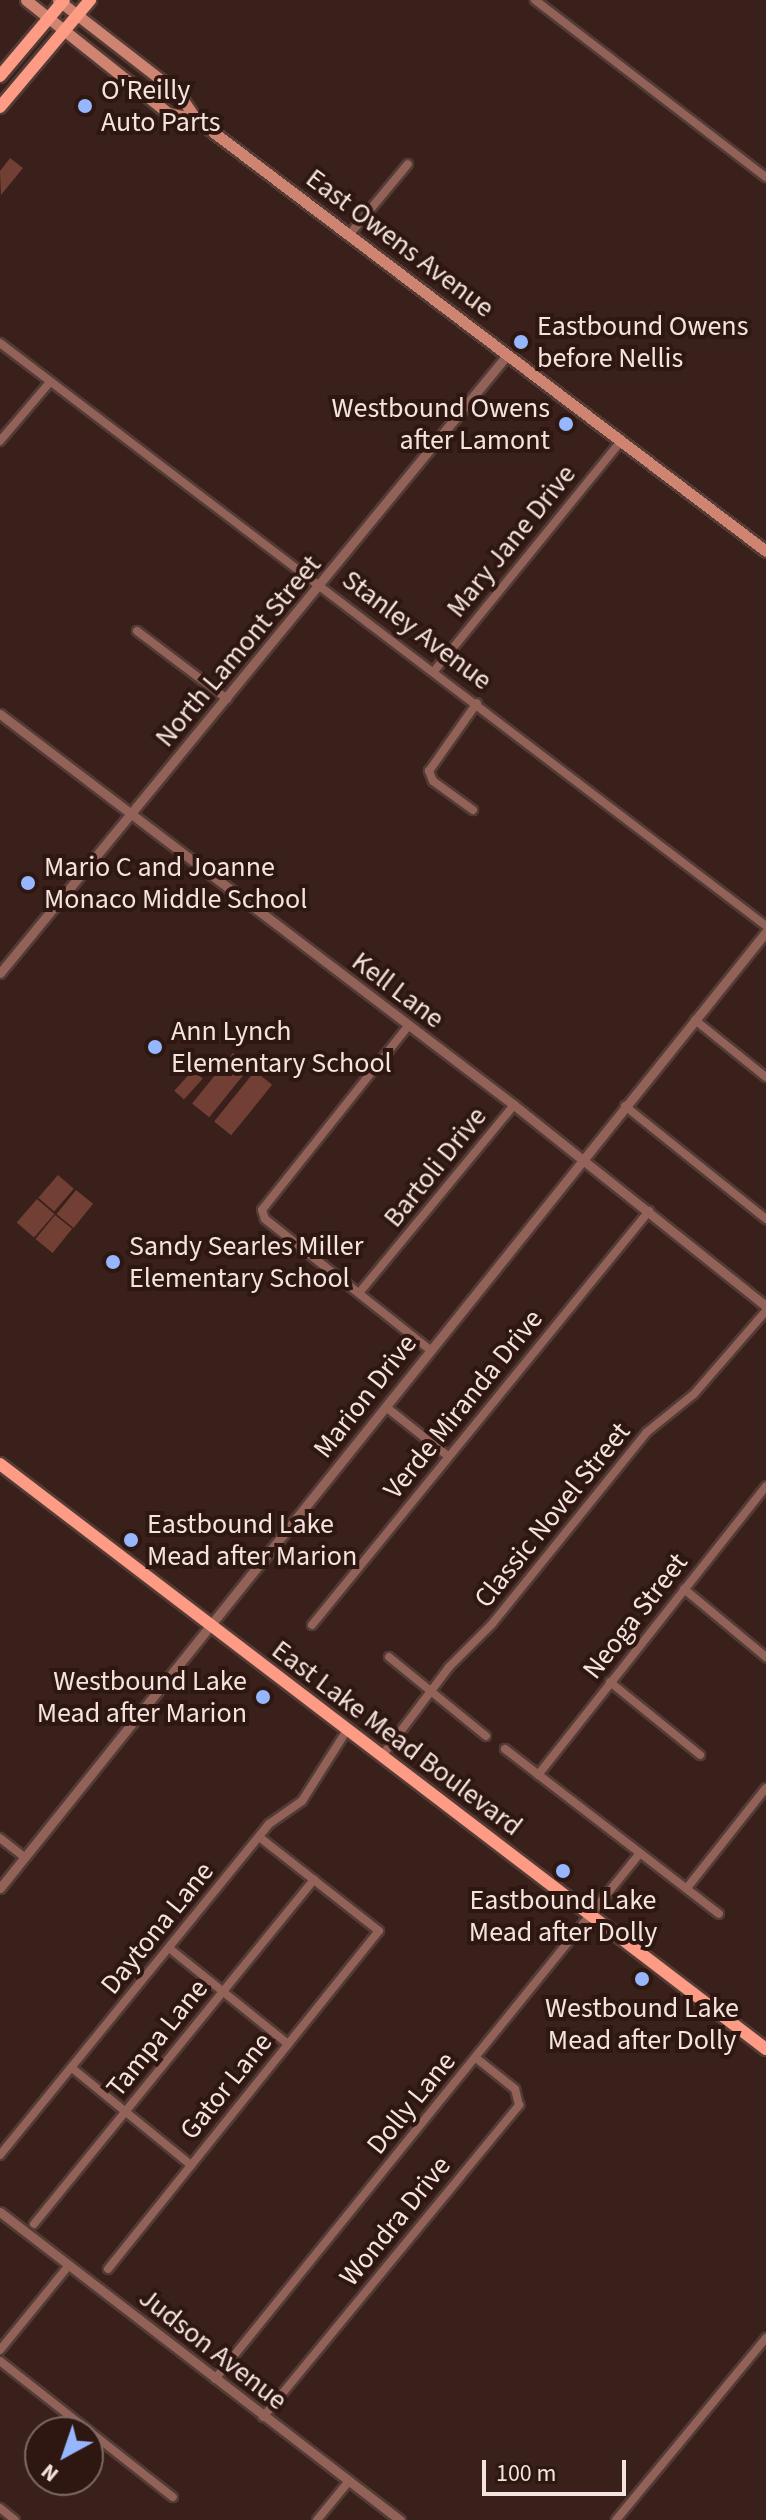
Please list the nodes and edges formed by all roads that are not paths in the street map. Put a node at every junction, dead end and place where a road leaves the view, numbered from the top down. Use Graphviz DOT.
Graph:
graph roads {
  1 [pos="26,0"];
  2 [pos="90,0"];
  3 [pos="535,0"];
  4 [pos="61,1"];
  5 [pos="77,16"];
  6 [pos="48,18"];
  7 [pos="64,31"];
  8 [pos="0,76"];
  9 [pos="0,107"];
  10 [pos="196,119"];
  11 [pos="408,164"];
  12 [pos="766,177"];
  13 [pos="349,235"];
  14 [pos="0,343"];
  15 [pos="507,355"];
  16 [pos="50,382"];
  17 [pos="0,441"];
  18 [pos="621,441"];
  19 [pos="766,551"];
  20 [pos="322,585"];
  21 [pos="137,631"];
  22 [pos="435,670"];
  23 [pos="227,699"];
  24 [pos="477,703"];
  25 [pos="0,714"];
  26 [pos="473,810"];
  27 [pos="130,814"];
  28 [pos="766,929"];
  29 [pos="0,973"];
  30 [pos="695,1020"];
  31 [pos="409,1025"];
  32 [pos="766,1077"];
  33 [pos="514,1105"];
  34 [pos="625,1106"];
  35 [pos="582,1159"];
  36 [pos="649,1211"];
  37 [pos="766,1219"];
  38 [pos="359,1293"];
  39 [pos="766,1308"];
  40 [pos="430,1350"];
  41 [pos="386,1407"];
  42 [pos="449,1457"];
  43 [pos="0,1464"];
  44 [pos="766,1486"];
  45 [pos="684,1589"];
  46 [pos="210,1625"];
  47 [pos="312,1625"];
  48 [pos="389,1657"];
  49 [pos="766,1657"];
  50 [pos="610,1682"];
  51 [pos="431,1691"];
  52 [pos="347,1730"];
  53 [pos="486,1736"];
  54 [pos="505,1749"];
  55 [pos="700,1755"];
  56 [pos="382,1756"];
  57 [pos="538,1775"];
  58 [pos="766,1788"];
  59 [pos="259,1837"];
  60 [pos="0,1838"];
  61 [pos="640,1853"];
  62 [pos="24,1857"];
  63 [pos="314,1880"];
  64 [pos="0,1888"];
  65 [pos="687,1888"];
  66 [pos="719,1914"];
  67 [pos="591,1916"];
  68 [pos="169,1948"];
  69 [pos="223,1992"];
  70 [pos="288,2044"];
  71 [pos="766,2049"];
  72 [pos="476,2058"];
  73 [pos="72,2068"];
  74 [pos="125,2112"];
  75 [pos="0,2155"];
  76 [pos="191,2165"];
  77 [pos="0,2212"];
  78 [pos="34,2224"];
  79 [pos="69,2265"];
  80 [pos="108,2269"];
  81 [pos="766,2338"];
  82 [pos="0,2350"];
  83 [pos="0,2361"];
  84 [pos="215,2379"];
  85 [pos="263,2417"];
  86 [pos="349,2481"];
  87 [pos="173,2497"];
  88 [pos="0,2508"];
  89 [pos="15,2520"];
  90 [pos="317,2520"];
  91 [pos="400,2520"];
  92 [pos="616,2520"];
  1 -- 6 [label="main road, East Owens Avenue"];
  2 -- 5 [label="main road"];
  3 -- 12 [label="street"];
  4 -- 5 [label="main road, East Owens Avenue"];
  4 -- 6 [label="main road"];
  5 -- 7 [label="main road"];
  5 -- 10 [label="main road, East Owens Avenue"];
  6 -- 7 [label="main road, East Owens Avenue"];
  6 -- 8 [label="main road"];
  7 -- 9 [label="main road"];
  7 -- 10 [label="main road, East Owens Avenue"];
  10 -- 13 [label="main road, East Owens Avenue"];
  11 -- 13 [label="street"];
  13 -- 15 [label="main road, East Owens Avenue"];
  14 -- 16 [label="street, Stanley Avenue"];
  15 -- 18 [label="main road, East Owens Avenue"];
  15 -- 20 [label="street, North Lamont Street"];
  16 -- 17 [label="street"];
  16 -- 20 [label="street, Stanley Avenue"];
  18 -- 19 [label="main road, East Owens Avenue"];
  18 -- 22 [label="street, Mary Jane Drive"];
  20 -- 22 [label="street, Stanley Avenue"];
  20 -- 23 [label="street, North Lamont Street"];
  21 -- 23 [label="street"];
  22 -- 24 [label="street, Stanley Avenue"];
  23 -- 27 [label="street, North Lamont Street"];
  24 -- 26 [label="street"];
  24 -- 28 [label="street, Stanley Avenue"];
  25 -- 27 [label="street, Kell Lane"];
  27 -- 29 [label="street, North Lamont Street"];
  27 -- 31 [label="street, Kell Lane"];
  28 -- 30 [label="street, Marion Drive"];
  30 -- 32 [label="street"];
  30 -- 34 [label="street, Marion Drive"];
  31 -- 33 [label="street, Kell Lane"];
  31 -- 38 [label="street"];
  33 -- 35 [label="street, Kell Lane"];
  33 -- 38 [label="street, Bartoli Drive"];
  34 -- 35 [label="street, Marion Drive"];
  34 -- 37 [label="street"];
  35 -- 36 [label="street, Kell Lane"];
  35 -- 40 [label="street, Marion Drive"];
  36 -- 39 [label="street, Kell Lane"];
  36 -- 42 [label="street, Verde Miranda Drive"];
  38 -- 40 [label="street"];
  39 -- 51 [label="street, Classic Novel Street"];
  40 -- 41 [label="street, Marion Drive"];
  41 -- 42 [label="street"];
  41 -- 46 [label="street, Marion Drive"];
  42 -- 47 [label="street, Verde Miranda Drive"];
  43 -- 46 [label="main road, East Lake Mead Boulevard"];
  44 -- 45 [label="street, Neoga Street"];
  45 -- 49 [label="street"];
  45 -- 50 [label="street, Neoga Street"];
  46 -- 52 [label="main road, East Lake Mead Boulevard"];
  46 -- 62 [label="street, Marion Drive"];
  48 -- 51 [label="street"];
  50 -- 55 [label="street"];
  50 -- 57 [label="street, Neoga Street"];
  51 -- 53 [label="street"];
  51 -- 56 [label="street, Classic Novel Street"];
  52 -- 56 [label="main road, East Lake Mead Boulevard"];
  52 -- 59 [label="street, Daytona Lane"];
  54 -- 57 [label="street"];
  56 -- 67 [label="main road, East Lake Mead Boulevard"];
  57 -- 61 [label="street"];
  58 -- 65 [label="street"];
  59 -- 63 [label="street"];
  59 -- 68 [label="street, Daytona Lane"];
  60 -- 62 [label="street"];
  61 -- 65 [label="street"];
  61 -- 67 [label="street, Dolly Lane"];
  62 -- 64 [label="street, Marion Drive"];
  63 -- 69 [label="street, Tampa Lane"];
  63 -- 70 [label="street, Gator Lane"];
  65 -- 66 [label="street"];
  67 -- 71 [label="main road, East Lake Mead Boulevard"];
  67 -- 72 [label="street, Dolly Lane"];
  68 -- 69 [label="street"];
  68 -- 73 [label="street, Daytona Lane"];
  69 -- 70 [label="street"];
  69 -- 74 [label="street, Tampa Lane"];
  70 -- 76 [label="street, Gator Lane"];
  72 -- 84 [label="street, Dolly Lane"];
  72 -- 85 [label="street, Wondra Drive"];
  73 -- 74 [label="street"];
  73 -- 75 [label="street, Daytona Lane"];
  74 -- 76 [label="street"];
  74 -- 78 [label="street, Tampa Lane"];
  76 -- 80 [label="street, Gator Lane"];
  77 -- 79 [label="street, Judson Avenue"];
  79 -- 82 [label="street"];
  79 -- 84 [label="street, Judson Avenue"];
  81 -- 92 [label="street"];
  83 -- 87 [label="street"];
  84 -- 85 [label="street, Judson Avenue"];
  85 -- 86 [label="street, Judson Avenue"];
  86 -- 90 [label="street"];
  86 -- 91 [label="street, Judson Avenue"];
  88 -- 89 [label="street"];
}
